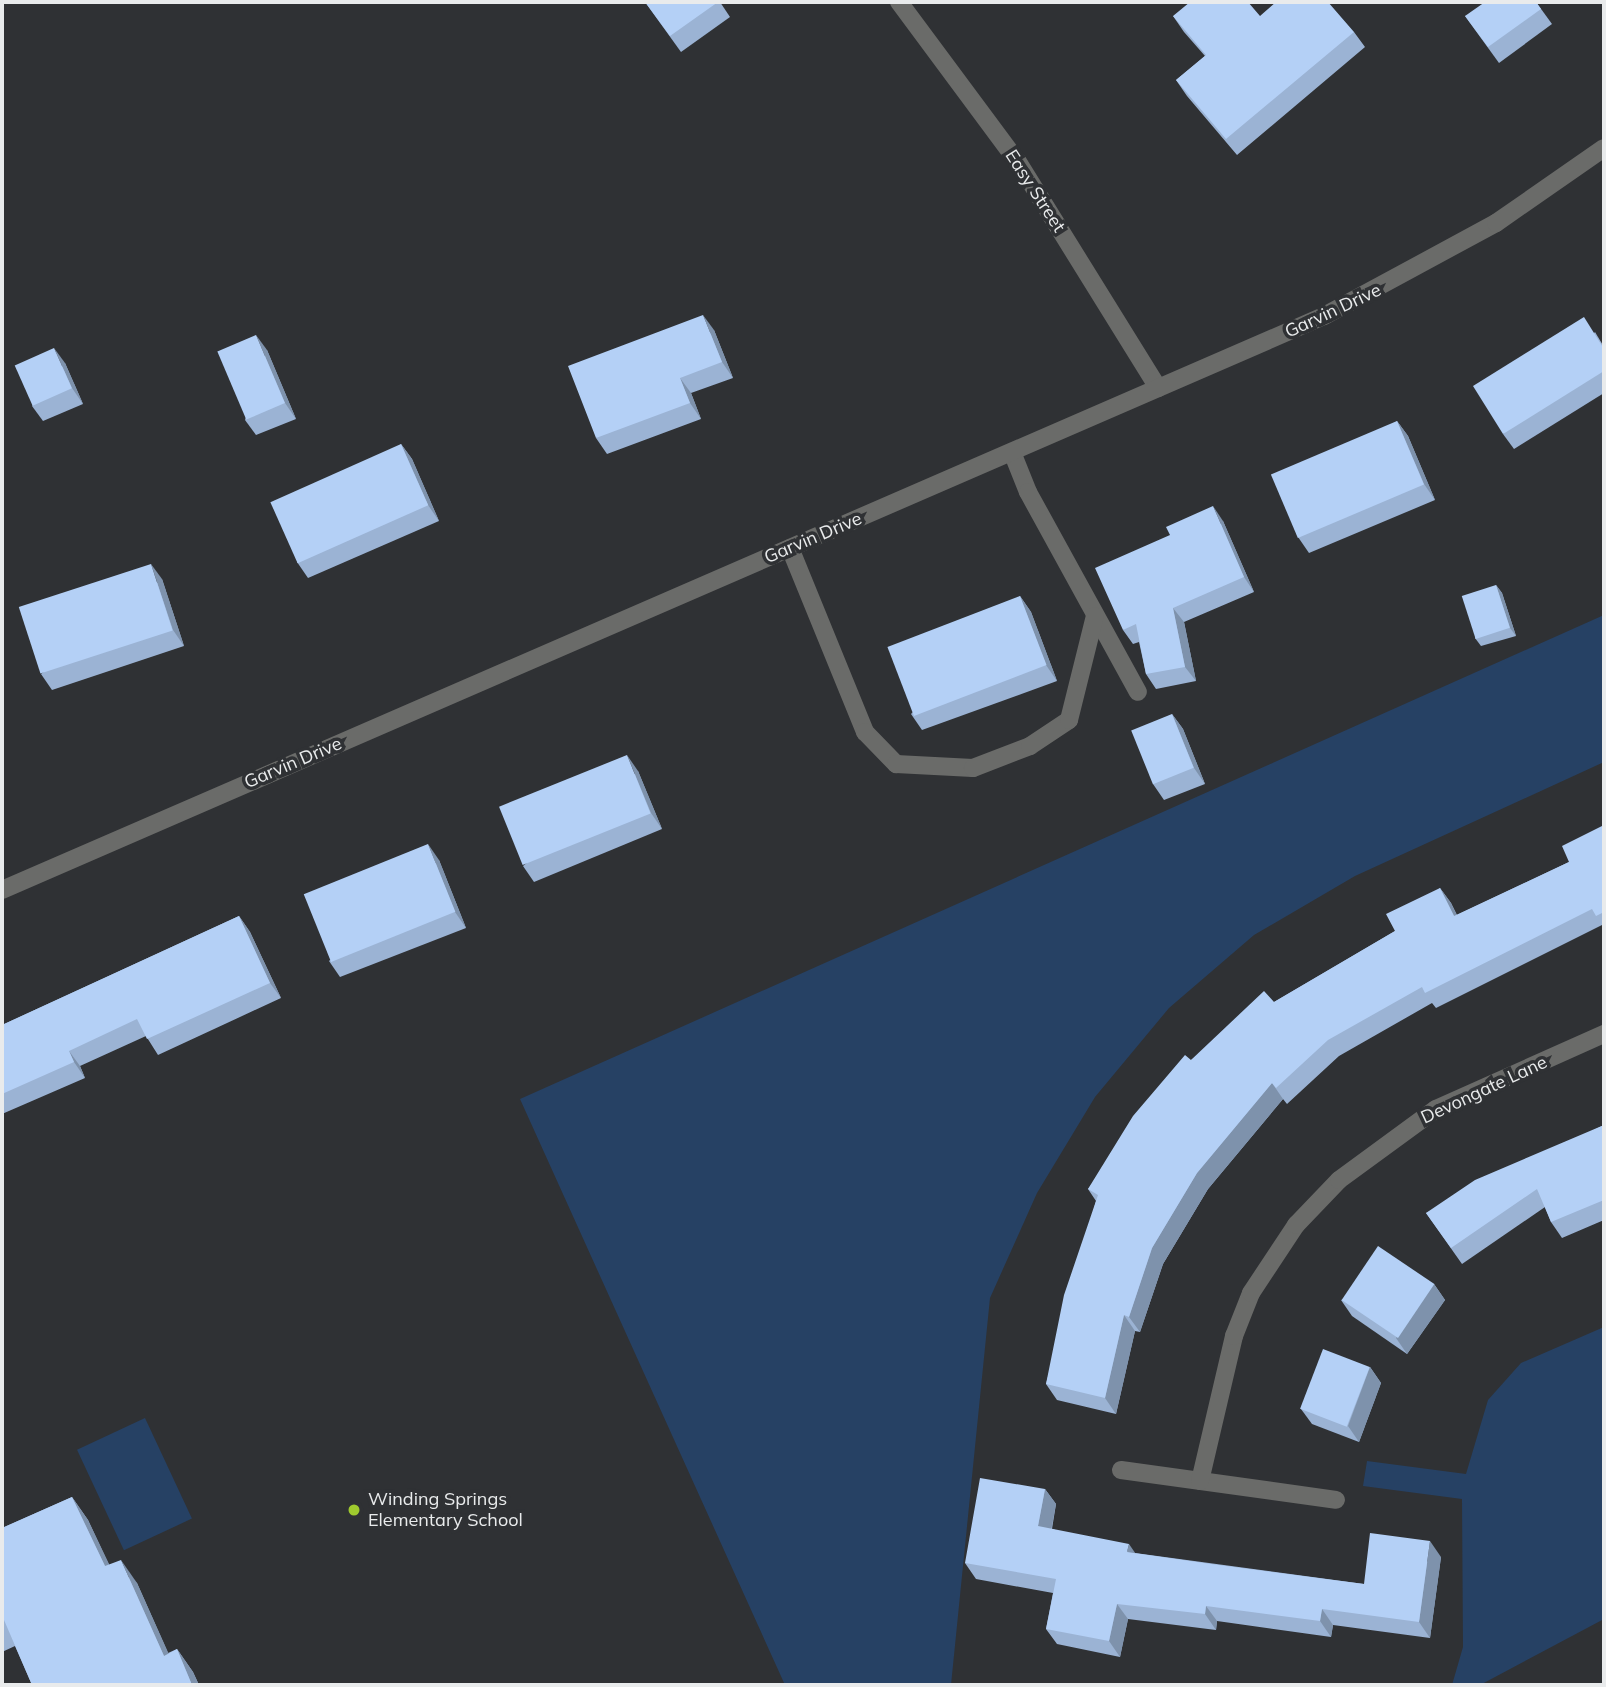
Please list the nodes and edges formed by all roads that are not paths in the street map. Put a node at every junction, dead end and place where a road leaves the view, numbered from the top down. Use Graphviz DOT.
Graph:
graph roads {
  1 [pos="900,2"];
  2 [pos="1604,148"];
  3 [pos="1158,388"];
  4 [pos="1012,452"];
  5 [pos="790,548"];
  6 [pos="1095,617"];
  7 [pos="1138,692"];
  8 [pos="2,890"];
  9 [pos="1604,1034"];
  10 [pos="1121,1471"];
  11 [pos="1200,1481"];
  12 [pos="1336,1500"];
  1 -- 3 [label="street, Easy Street"];
  2 -- 3 [label="street, Garvin Drive"];
  3 -- 4 [label="street, Garvin Drive"];
  4 -- 5 [label="street, Garvin Drive"];
  4 -- 6 [label="street"];
  5 -- 6 [label="street"];
  5 -- 8 [label="street, Garvin Drive"];
  6 -- 7 [label="street"];
  9 -- 11 [label="street, Devongate Lane"];
  10 -- 11 [label="street"];
  11 -- 12 [label="street"];
}
